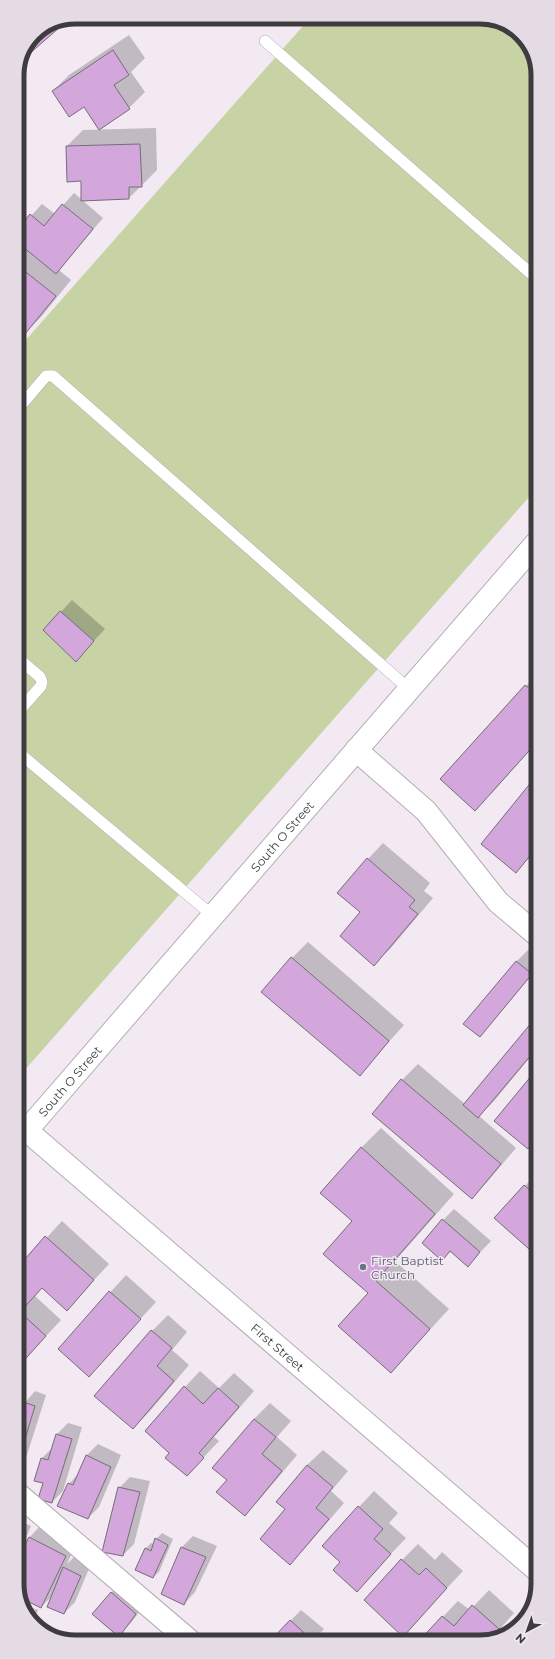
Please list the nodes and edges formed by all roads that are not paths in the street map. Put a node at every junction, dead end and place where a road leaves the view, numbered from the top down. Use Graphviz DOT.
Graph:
graph roads {
  1 [pos="265,41"];
  2 [pos="531,274"];
  3 [pos="24,402"];
  4 [pos="531,549"];
  5 [pos="24,663"];
  6 [pos="408,689"];
  7 [pos="24,705"];
  8 [pos="356,750"];
  9 [pos="24,757"];
  10 [pos="212,915"];
  11 [pos="531,930"];
  12 [pos="24,1127"];
  13 [pos="24,1133"];
  14 [pos="24,1499"];
  15 [pos="531,1565"];
  16 [pos="183,1635"];
  1 -- 2 [label="lane"];
  3 -- 6 [label="lane"];
  4 -- 6 [label="street, South O Street"];
  5 -- 7 [label="lane"];
  6 -- 8 [label="street, South O Street"];
  8 -- 10 [label="street, South O Street"];
  8 -- 11 [label="street"];
  9 -- 10 [label="lane"];
  10 -- 12 [label="street, South O Street"];
  13 -- 15 [label="street, First Street"];
  14 -- 16 [label="street"];
}
